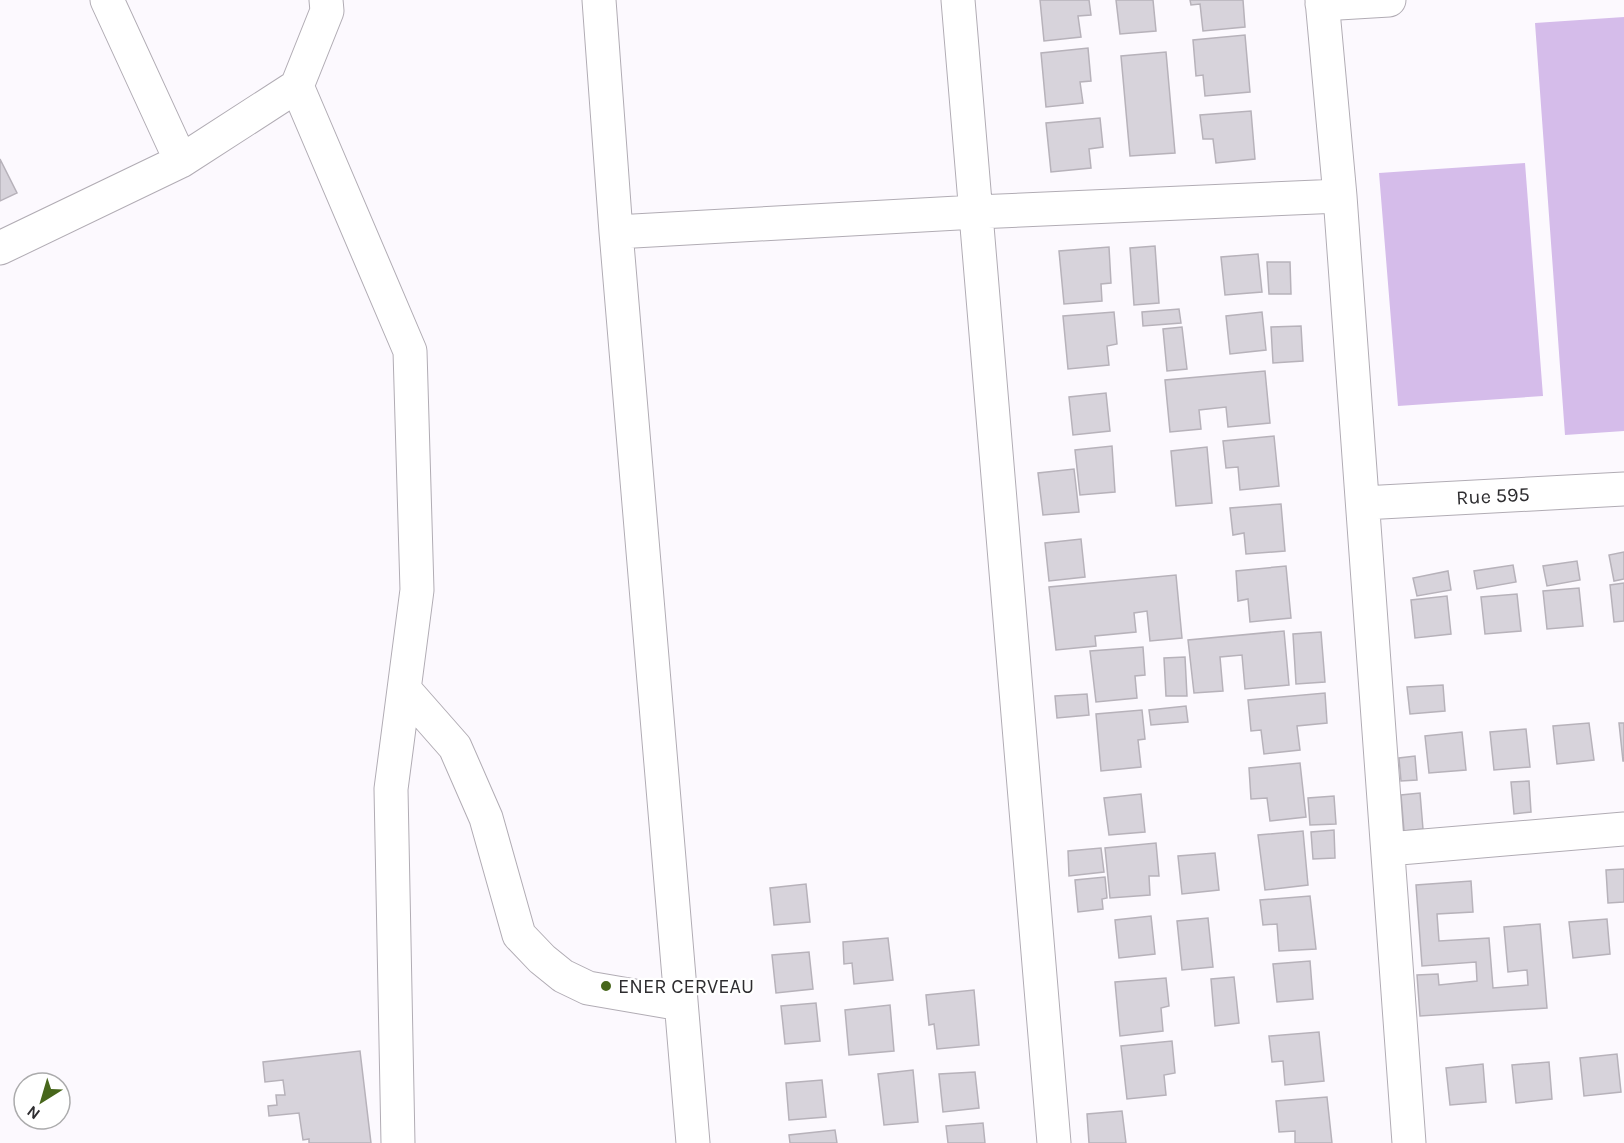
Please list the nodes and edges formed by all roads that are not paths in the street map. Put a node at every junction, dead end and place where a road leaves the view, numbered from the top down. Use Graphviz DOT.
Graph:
graph roads {
  1 [pos="107,0"];
  2 [pos="326,0"];
  3 [pos="599,0"];
  4 [pos="958,0"];
  5 [pos="1389,0"];
  6 [pos="1322,2"];
  7 [pos="297,86"];
  8 [pos="181,161"];
  9 [pos="1340,196"];
  10 [pos="976,212"];
  11 [pos="616,232"];
  12 [pos="0,248"];
  13 [pos="1624,489"];
  14 [pos="1363,503"];
  15 [pos="404,689"];
  16 [pos="1624,829"];
  17 [pos="1388,849"];
  18 [pos="681,1004"];
  19 [pos="399,1143"];
  20 [pos="693,1143"];
  21 [pos="1054,1143"];
  22 [pos="1409,1143"];
  1 -- 8 [label="street"];
  2 -- 7 [label="street"];
  3 -- 11 [label="street"];
  4 -- 10 [label="street"];
  5 -- 6 [label="street"];
  6 -- 9 [label="street"];
  7 -- 8 [label="street"];
  7 -- 15 [label="street"];
  8 -- 12 [label="street"];
  9 -- 10 [label="street"];
  9 -- 14 [label="street"];
  10 -- 11 [label="street"];
  10 -- 21 [label="street"];
  11 -- 18 [label="street"];
  13 -- 14 [label="street, Rue 595"];
  14 -- 17 [label="street"];
  15 -- 18 [label="street"];
  15 -- 19 [label="street"];
  16 -- 17 [label="street"];
  17 -- 22 [label="street"];
  18 -- 20 [label="street"];
}
